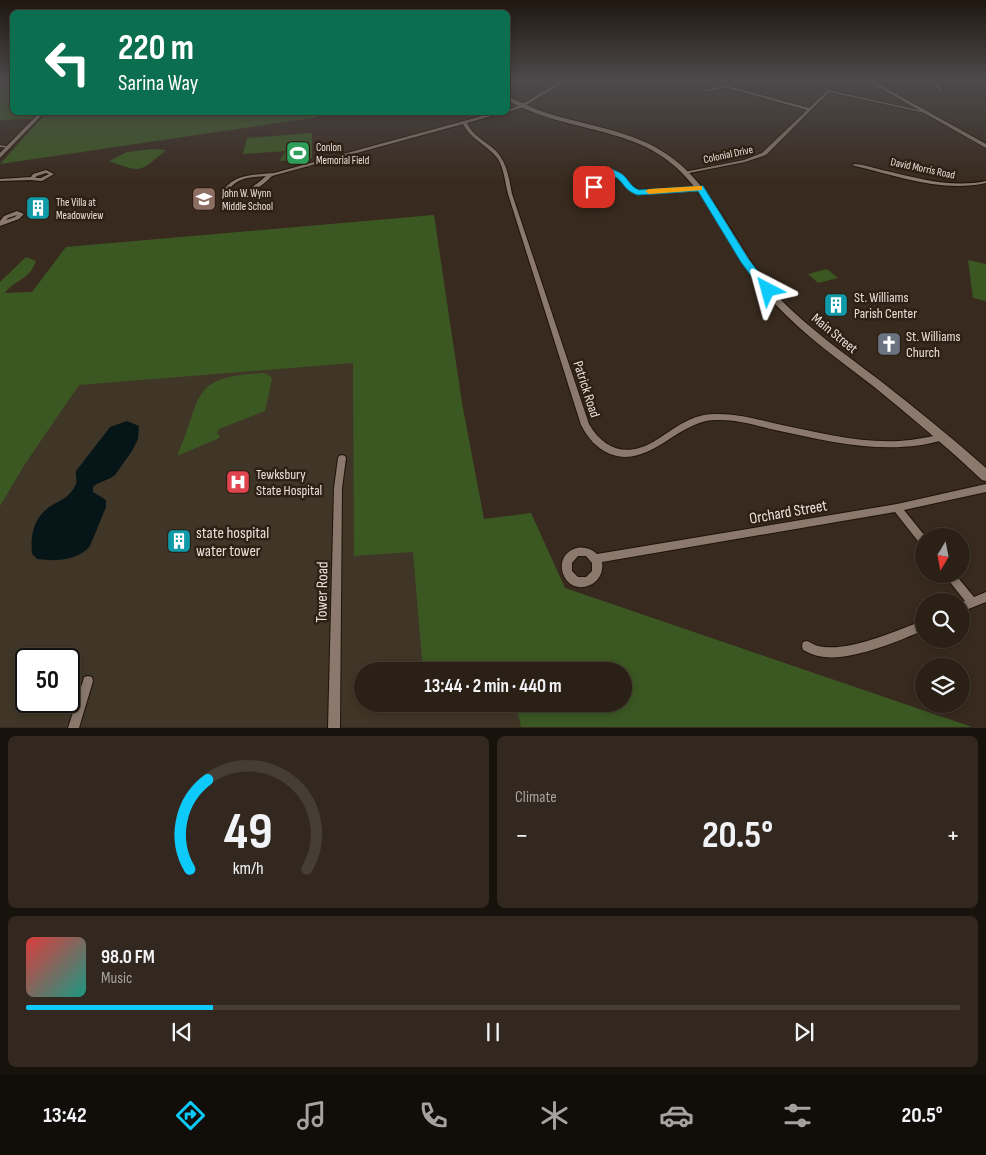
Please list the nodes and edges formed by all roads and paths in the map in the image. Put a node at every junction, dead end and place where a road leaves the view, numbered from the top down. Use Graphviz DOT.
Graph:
graph roads {
  1 [pos="548,114"];
  2 [pos="804,114"];
  3 [pos="929,114"];
  4 [pos="40,115"];
  5 [pos="493,115"];
  6 [pos="465,123"];
  7 [pos="0,146"];
  8 [pos="986,146"];
  9 [pos="9,147"];
  10 [pos="0,156"];
  11 [pos="856,164"];
  12 [pos="686,172"];
  13 [pos="270,174"];
  14 [pos="32,178"];
  15 [pos="0,180"];
  16 [pos="986,182"];
  17 [pos="594,187"];
  18 [pos="700,188"];
  19 [pos="944,437"];
  20 [pos="342,458"];
  21 [pos="986,476"];
  22 [pos="986,488"];
  23 [pos="897,508"];
  24 [pos="915,531"];
  25 [pos="595,559"];
  26 [pos="956,583"];
  27 [pos="986,597"];
  28 [pos="972,602"];
  29 [pos="915,628"];
  30 [pos="807,646"];
  31 [pos="88,681"];
  32 [pos="74,728"];
  33 [pos="334,728"];
  1 -- 12 [label="main road, Main Street"];
  2 -- 12 [label="street, Colonial Drive"];
  3 -- 8 [label="street"];
  4 -- 9 [label="street"];
  5 -- 6 [label="street"];
  6 -- 13 [label="street"];
  6 -- 19 [label="street, Patrick Road"];
  7 -- 9 [label="street"];
  9 -- 10 [label="street"];
  11 -- 16 [label="street, David Morris Road"];
  12 -- 18 [label="main road, Main Street"];
  13 -- 13 [label="street"];
  14 -- 15 [label="street"];
  17 -- 18 [label="street"];
  18 -- 19 [label="main road, Main Street"];
  19 -- 21 [label="main road, Main Street"];
  20 -- 33 [label="street, Tower Road"];
  22 -- 23 [label="street, Orchard Street"];
  23 -- 24 [label="street"];
  23 -- 25 [label="street, Orchard Street"];
  26 -- 28 [label="street"];
  27 -- 28 [label="street"];
  29 -- 30 [label="street"];
  31 -- 32 [label="street"];
}
